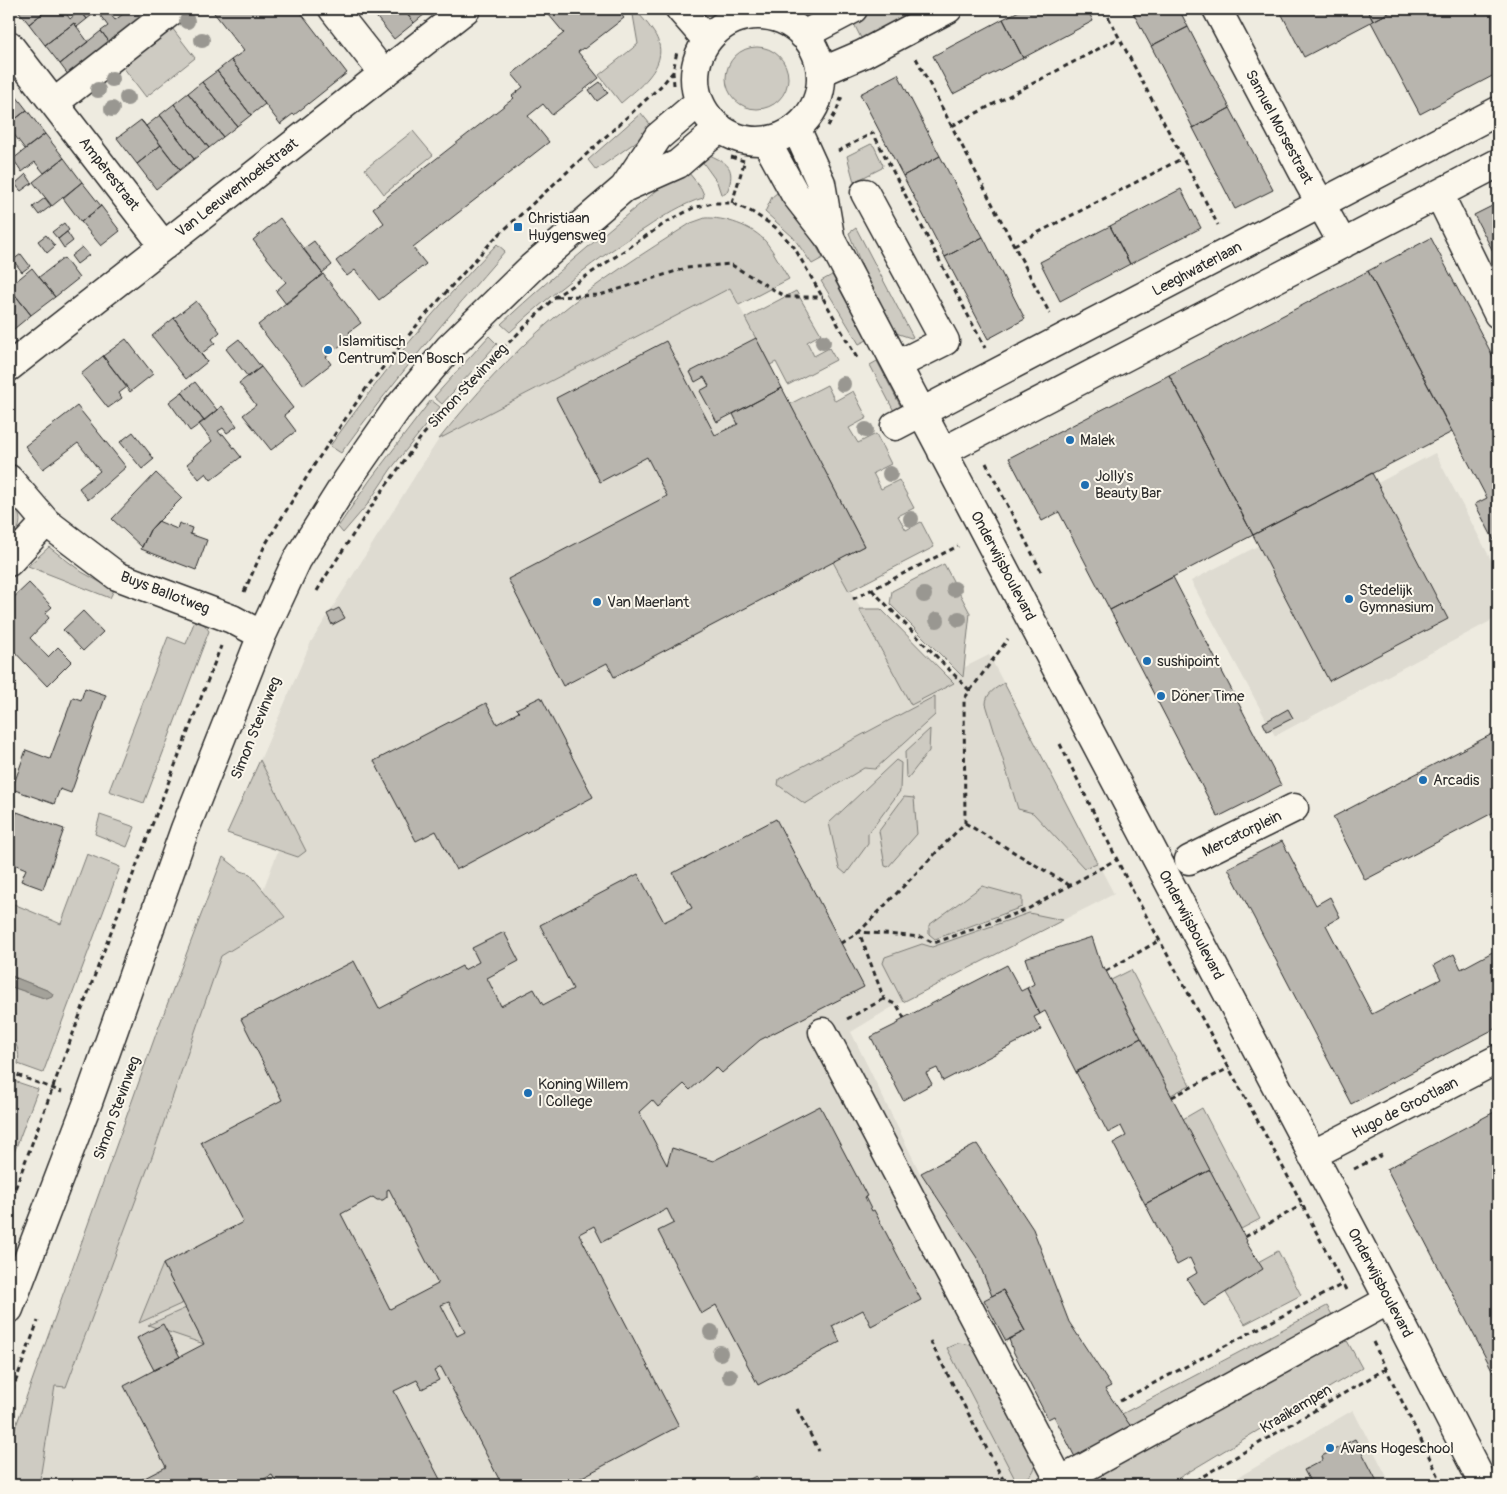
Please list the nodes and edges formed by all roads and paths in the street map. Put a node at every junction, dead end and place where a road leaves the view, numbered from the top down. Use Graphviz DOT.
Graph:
graph roads {
  1 [pos="174,9"];
  2 [pos="333,9"];
  3 [pos="466,9"];
  4 [pos="680,9"];
  5 [pos="853,9"];
  6 [pos="948,9"];
  7 [pos="1104,9"];
  8 [pos="1217,9"];
  9 [pos="726,15"];
  10 [pos="803,34"];
  11 [pos="1119,38"];
  12 [pos="707,40"];
  13 [pos="9,45"];
  14 [pos="914,53"];
  15 [pos="673,72"];
  16 [pos="821,72"];
  17 [pos="384,74"];
  18 [pos="842,91"];
  19 [pos="644,102"];
  20 [pos="699,102"];
  21 [pos="54,103"];
  22 [pos="1498,111"];
  23 [pos="829,125"];
  24 [pos="952,126"];
  25 [pos="720,128"];
  26 [pos="796,128"];
  27 [pos="766,141"];
  28 [pos="1183,158"];
  29 [pos="745,162"];
  30 [pos="1498,163"];
  31 [pos="624,188"];
  32 [pos="865,193"];
  33 [pos="1439,194"];
  34 [pos="732,203"];
  35 [pos="1320,204"];
  36 [pos="831,240"];
  37 [pos="1343,244"];
  38 [pos="1014,245"];
  39 [pos="164,246"];
  40 [pos="1232,250"];
  41 [pos="555,297"];
  42 [pos="824,297"];
  43 [pos="1498,314"];
  44 [pos="1063,339"];
  45 [pos="897,365"];
  46 [pos="862,366"];
  47 [pos="9,367"];
  48 [pos="922,412"];
  49 [pos="895,426"];
  50 [pos="942,452"];
  51 [pos="9,479"];
  52 [pos="46,522"];
  53 [pos="954,538"];
  54 [pos="9,562"];
  55 [pos="872,590"];
  56 [pos="315,595"];
  57 [pos="853,600"];
  58 [pos="262,635"];
  59 [pos="1012,646"];
  60 [pos="970,691"];
  61 [pos="1060,743"];
  62 [pos="1294,808"];
  63 [pos="965,823"];
  64 [pos="1117,859"];
  65 [pos="1189,860"];
  66 [pos="1069,886"];
  67 [pos="859,932"];
  68 [pos="1160,940"];
  69 [pos="841,943"];
  70 [pos="1106,971"];
  71 [pos="884,999"];
  72 [pos="904,1018"];
  73 [pos="823,1032"];
  74 [pos="1498,1059"];
  75 [pos="1229,1068"];
  76 [pos="9,1072"];
  77 [pos="1172,1097"];
  78 [pos="1312,1155"];
  79 [pos="1302,1205"];
  80 [pos="9,1206"];
  81 [pos="1245,1237"];
  82 [pos="1343,1284"];
  83 [pos="1389,1300"];
  84 [pos="9,1309"];
  85 [pos="40,1315"];
  86 [pos="1360,1317"];
  87 [pos="930,1341"];
  88 [pos="1415,1352"];
  89 [pos="1387,1368"];
  90 [pos="9,1399"];
  91 [pos="1120,1401"];
  92 [pos="797,1409"];
  93 [pos="819,1451"];
  94 [pos="1058,1484"];
  95 [pos="1006,1485"];
  96 [pos="1188,1485"];
  97 [pos="1444,1485"];
  98 [pos="1484,1485"];
  1 -- 21 [label="street"];
  2 -- 17 [label="street"];
  3 -- 17 [label="street, Van Leeuwenhoekstraat"];
  4 -- 12 [label="street"];
  5 -- 10 [label="street"];
  6 -- 16 [label="street"];
  7 -- 11 [label="path"];
  8 -- 35 [label="street, Samuel Morsestraat"];
  9 -- 10 [label="street"];
  9 -- 12 [label="street"];
  10 -- 16 [label="street"];
  11 -- 24 [label="path"];
  11 -- 28 [label="path"];
  12 -- 20 [label="street"];
  13 -- 21 [label="street, Ampèrestraat"];
  14 -- 24 [label="path"];
  15 -- 19 [label="path"];
  16 -- 26 [label="street"];
  17 -- 39 [label="street, Van Leeuwenhoekstraat"];
  18 -- 23 [label="path"];
  20 -- 25 [label="street"];
  20 -- 31 [label="street, Simon Stevinweg"];
  21 -- 39 [label="street, Ampèrestraat"];
  22 -- 35 [label="street, Leeghwaterlaan"];
  24 -- 38 [label="path"];
  25 -- 27 [label="street"];
  25 -- 31 [label="street, Simon Stevinweg"];
  26 -- 27 [label="street"];
  26 -- 36 [label="street, Onderwijsboulevard"];
  27 -- 36 [label="street, Onderwijsboulevard"];
  28 -- 38 [label="path"];
  28 -- 40 [label="path"];
  29 -- 34 [label="path"];
  30 -- 33 [label="street"];
  31 -- 58 [label="street, Simon Stevinweg"];
  32 -- 45 [label="street"];
  33 -- 37 [label="street"];
  33 -- 43 [label="street"];
  34 -- 41 [label="path, Simon Stevinweg"];
  34 -- 42 [label="path"];
  35 -- 37 [label="street, Samuel Morsestraat"];
  35 -- 40 [label="street, Leeghwaterlaan"];
  36 -- 45 [label="street, Onderwijsboulevard"];
  37 -- 50 [label="street"];
  38 -- 44 [label="path"];
  39 -- 47 [label="street, Van Leeuwenhoekstraat"];
  40 -- 44 [label="street, Leeghwaterlaan"];
  41 -- 42 [label="path"];
  41 -- 56 [label="path, Simon Stevinweg"];
  42 -- 46 [label="path"];
  44 -- 48 [label="street, Leeghwaterlaan"];
  45 -- 48 [label="street, Onderwijsboulevard"];
  48 -- 49 [label="street, Leeghwaterlaan"];
  48 -- 50 [label="street, Onderwijsboulevard"];
  50 -- 78 [label="street, Onderwijsboulevard"];
  51 -- 52 [label="street, Buys Ballotweg"];
  52 -- 54 [label="street"];
  52 -- 58 [label="street, Buys Ballotweg"];
  53 -- 55 [label="path, Onderwijsboulevard"];
  55 -- 57 [label="path"];
  55 -- 60 [label="path"];
  58 -- 84 [label="street, Simon Stevinweg"];
  59 -- 60 [label="path, Onderwijsboulevard"];
  60 -- 63 [label="path"];
  61 -- 64 [label="path"];
  62 -- 65 [label="street, Mercatorplein"];
  63 -- 66 [label="path"];
  63 -- 67 [label="path"];
  64 -- 66 [label="path"];
  64 -- 68 [label="path"];
  66 -- 67 [label="path"];
  67 -- 69 [label="path"];
  67 -- 71 [label="path"];
  68 -- 70 [label="path"];
  68 -- 75 [label="path"];
  71 -- 72 [label="path"];
  71 -- 73 [label="path"];
  73 -- 94 [label="street"];
  74 -- 78 [label="street, Hugo de Grootlaan"];
  75 -- 77 [label="path"];
  75 -- 79 [label="path"];
  76 -- 80 [label="path"];
  78 -- 83 [label="street, Onderwijsboulevard"];
  79 -- 81 [label="path"];
  79 -- 82 [label="path"];
  82 -- 86 [label="path"];
  82 -- 91 [label="path"];
  83 -- 86 [label="street"];
  83 -- 88 [label="street, Onderwijsboulevard"];
  85 -- 90 [label="path"];
  86 -- 89 [label="path"];
  86 -- 94 [label="street"];
  87 -- 95 [label="path"];
  88 -- 89 [label="path, Kraaikampen"];
  88 -- 98 [label="street, Onderwijsboulevard"];
  89 -- 96 [label="path, Kraaikampen"];
  89 -- 97 [label="path"];
  92 -- 93 [label="path"];
}
